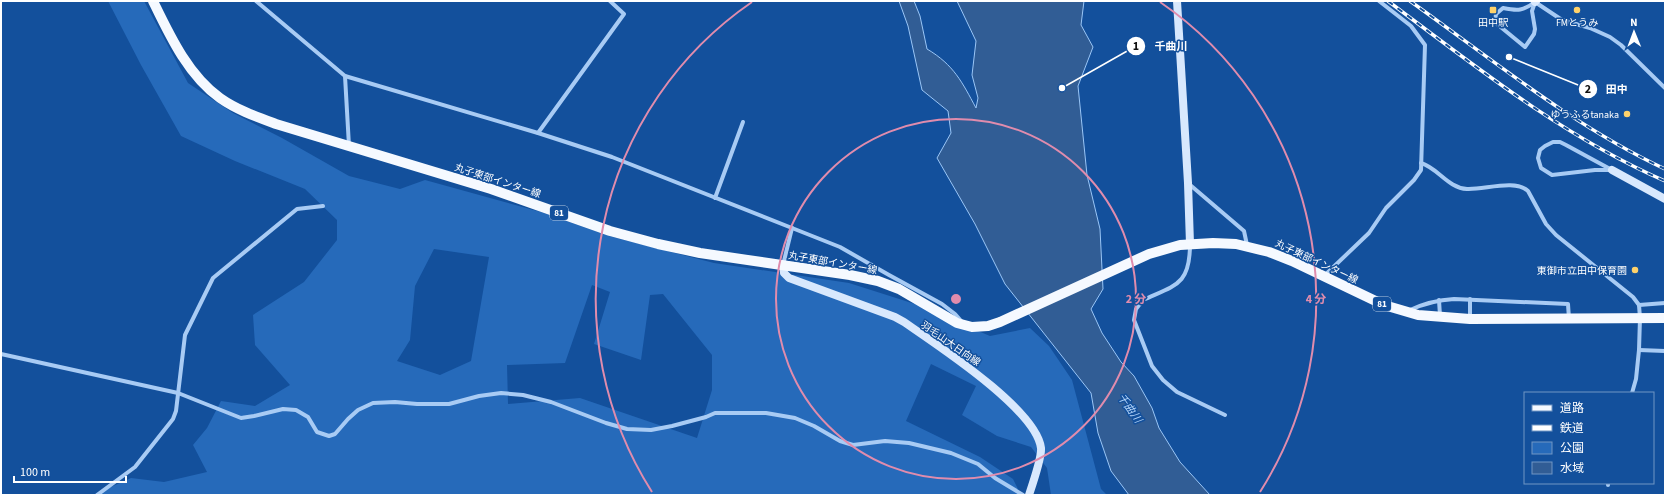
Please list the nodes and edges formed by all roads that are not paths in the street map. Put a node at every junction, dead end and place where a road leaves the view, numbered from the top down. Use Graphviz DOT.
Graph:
graph roads {
  1 [pos="153,1"];
  2 [pos="256,1"];
  3 [pos="610,1"];
  4 [pos="1177,1"];
  5 [pos="1379,1"];
  6 [pos="1536,2"];
  7 [pos="345,76"];
  8 [pos="1665,88"];
  9 [pos="743,122"];
  10 [pos="538,133"];
  11 [pos="349,146"];
  12 [pos="1594,160"];
  13 [pos="1421,163"];
  14 [pos="1592,170"];
  15 [pos="1612,170"];
  16 [pos="1188,183"];
  17 [pos="715,198"];
  18 [pos="1665,199"];
  19 [pos="323,206"];
  20 [pos="792,228"];
  21 [pos="1190,244"];
  22 [pos="1247,246"];
  23 [pos="783,265"];
  24 [pos="1324,277"];
  25 [pos="1470,299"];
  26 [pos="1439,300"];
  27 [pos="1665,303"];
  28 [pos="1639,305"];
  29 [pos="1406,312"];
  30 [pos="1440,318"];
  31 [pos="1640,318"];
  32 [pos="1665,318"];
  33 [pos="1470,319"];
  34 [pos="1569,319"];
  35 [pos="965,326"];
  36 [pos="1639,350"];
  37 [pos="1665,351"];
  38 [pos="1,354"];
  39 [pos="178,392"];
  40 [pos="1632,392"];
  41 [pos="1225,415"];
  42 [pos="97,495"];
  43 [pos="1023,495"];
  44 [pos="1029,495"];
  1 -- 11 [label="main road, 丸子東部インター線 / 81"];
  2 -- 7 [label="street"];
  3 -- 10 [label="street"];
  4 -- 16 [label="main road"];
  5 -- 13 [label="street"];
  6 -- 6 [label="street"];
  6 -- 8 [label="street"];
  7 -- 10 [label="street"];
  7 -- 11 [label="street"];
  9 -- 17 [label="street"];
  10 -- 17 [label="street"];
  11 -- 23 [label="main road, 丸子東部インター線 / 81"];
  12 -- 14 [label="street"];
  12 -- 14 [label="street"];
  12 -- 15 [label="street"];
  13 -- 24 [label="street"];
  13 -- 28 [label="street"];
  14 -- 15 [label="street"];
  15 -- 18 [label="main road"];
  16 -- 21 [label="main road"];
  16 -- 22 [label="street"];
  17 -- 20 [label="street"];
  19 -- 39 [label="street"];
  20 -- 23 [label="street"];
  20 -- 35 [label="street"];
  21 -- 22 [label="main road, 丸子東部インター線 / 81"];
  21 -- 35 [label="main road, 丸子東部インター線 / 81"];
  21 -- 41 [label="street"];
  22 -- 24 [label="main road, 丸子東部インター線 / 81"];
  23 -- 35 [label="main road, 丸子東部インター線 / 81"];
  23 -- 44 [label="main road, 羽毛山大日向線"];
  24 -- 29 [label="main road, 丸子東部インター線 / 81"];
  25 -- 26 [label="street"];
  25 -- 33 [label="street"];
  25 -- 34 [label="street"];
  26 -- 29 [label="street"];
  26 -- 30 [label="street"];
  27 -- 28 [label="street"];
  28 -- 31 [label="street"];
  29 -- 30 [label="main road, 丸子東部インター線 / 81"];
  30 -- 33 [label="main road, 丸子東部インター線 / 81"];
  31 -- 32 [label="main road, 丸子東部インター線 / 81"];
  31 -- 34 [label="main road, 丸子東部インター線 / 81"];
  31 -- 36 [label="street"];
  33 -- 34 [label="main road, 丸子東部インター線 / 81"];
  36 -- 37 [label="street"];
  36 -- 40 [label="street"];
  38 -- 39 [label="street"];
  39 -- 42 [label="street"];
  39 -- 43 [label="street"];
}
